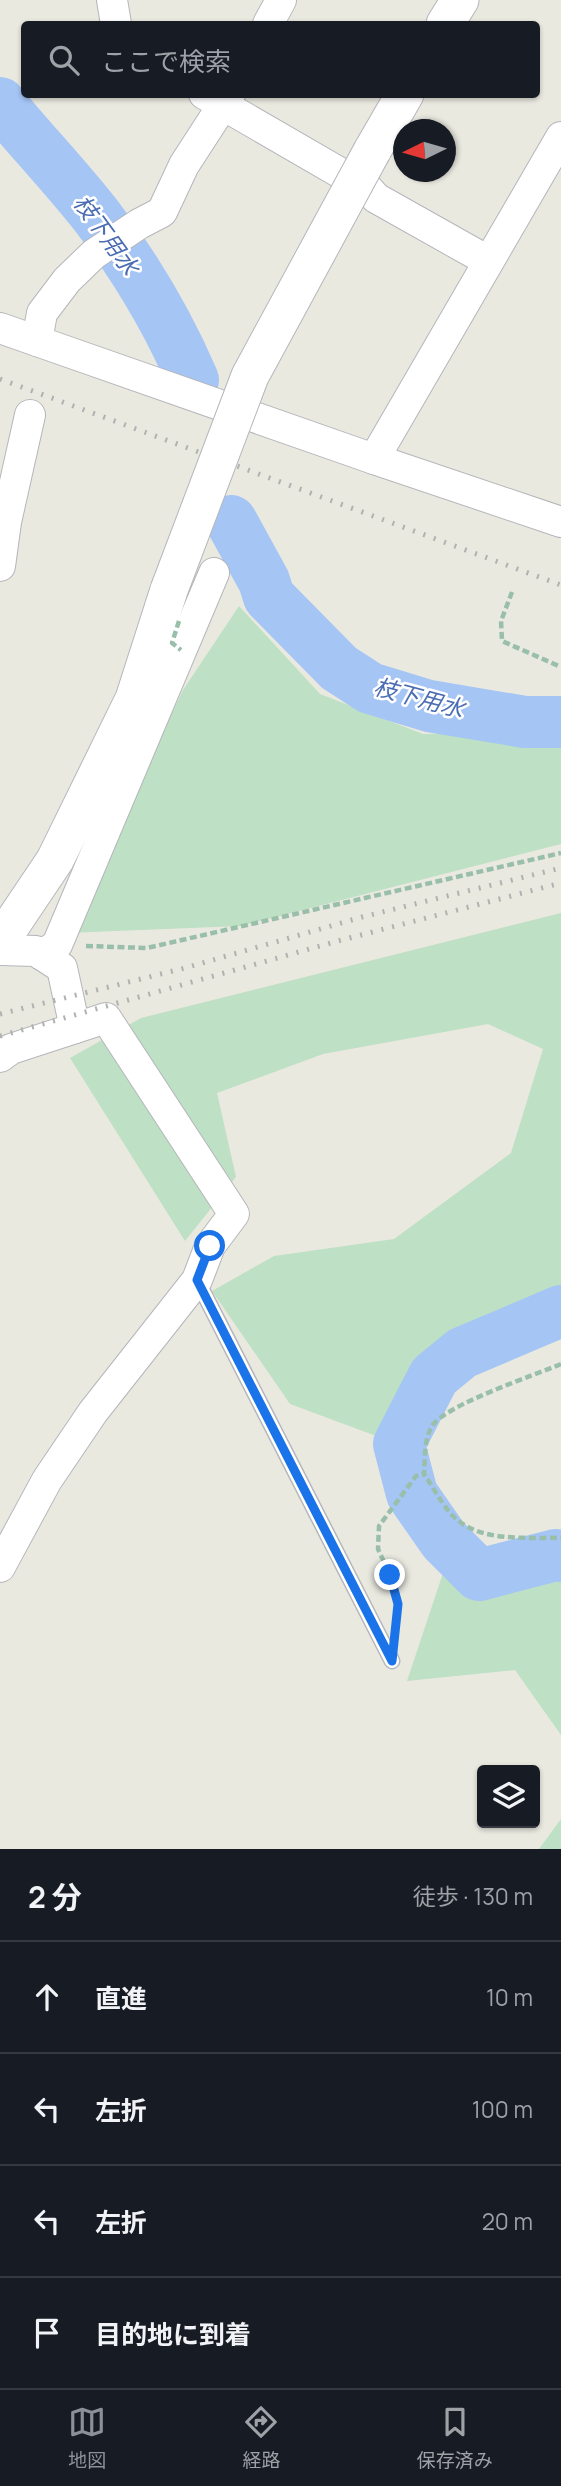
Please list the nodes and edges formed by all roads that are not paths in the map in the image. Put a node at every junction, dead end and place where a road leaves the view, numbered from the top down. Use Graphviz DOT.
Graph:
graph roads {
  1 [pos="112,0"];
  2 [pos="281,0"];
  3 [pos="460,0"];
  4 [pos="116,21"];
  5 [pos="270,21"];
  6 [pos="447,21"];
  7 [pos="219,98"];
  8 [pos="403,98"];
  9 [pos="561,136"];
  10 [pos="488,261"];
  11 [pos="0,328"];
  12 [pos="37,341"];
  13 [pos="30,415"];
  14 [pos="374,459"];
  15 [pos="561,522"];
  16 [pos="0,566"];
  17 [pos="214,573"];
  18 [pos="0,942"];
  19 [pos="0,950"];
  20 [pos="49,950"];
  21 [pos="75,1028"];
  22 [pos="0,1057"];
  23 [pos="197,1280"];
  24 [pos="0,1567"];
  25 [pos="392,1661"];
  1 -- 4 [label="street"];
  2 -- 5 [label="street"];
  3 -- 6 [label="street"];
  7 -- 10 [label="street"];
  7 -- 12 [label="street"];
  8 -- 18 [label="street, bridge"];
  9 -- 10 [label="street"];
  10 -- 14 [label="street"];
  11 -- 12 [label="street"];
  12 -- 14 [label="street"];
  13 -- 16 [label="street"];
  14 -- 15 [label="street"];
  17 -- 20 [label="street"];
  19 -- 20 [label="street"];
  20 -- 21 [label="street"];
  21 -- 22 [label="street"];
  21 -- 23 [label="street"];
  23 -- 24 [label="street"];
  23 -- 25 [label="lane"];
}
